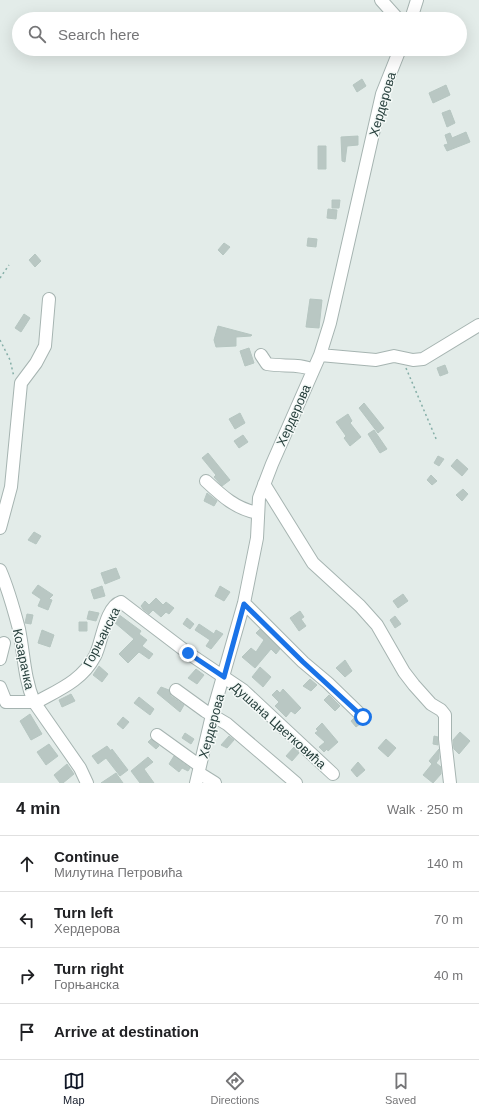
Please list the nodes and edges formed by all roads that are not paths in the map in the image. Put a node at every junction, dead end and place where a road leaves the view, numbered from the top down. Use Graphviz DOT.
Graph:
graph roads {
  1 [pos="381,0"];
  2 [pos="417,0"];
  3 [pos="392,12"];
  4 [pos="413,12"];
  5 [pos="397,56"];
  6 [pos="49,299"];
  7 [pos="479,325"];
  8 [pos="261,355"];
  9 [pos="320,356"];
  10 [pos="313,370"];
  11 [pos="206,481"];
  12 [pos="264,484"];
  13 [pos="258,513"];
  14 [pos="0,528"];
  15 [pos="0,570"];
  16 [pos="244,604"];
  17 [pos="4,643"];
  18 [pos="0,660"];
  19 [pos="224,677"];
  20 [pos="0,688"];
  21 [pos="176,690"];
  22 [pos="35,703"];
  23 [pos="3,704"];
  24 [pos="212,715"];
  25 [pos="363,717"];
  26 [pos="157,734"];
  27 [pos="198,774"];
  28 [pos="333,774"];
  29 [pos="87,783"];
  30 [pos="215,783"];
  31 [pos="296,783"];
  32 [pos="450,783"];
  1 -- 3 [label="street"];
  2 -- 4 [label="street"];
  5 -- 9 [label="street, Хердерова"];
  6 -- 14 [label="street"];
  7 -- 9 [label="street"];
  8 -- 10 [label="street"];
  9 -- 10 [label="street, Хердерова"];
  10 -- 12 [label="street, Хердерова"];
  11 -- 13 [label="street"];
  12 -- 13 [label="street, Хердерова"];
  12 -- 32 [label="street"];
  13 -- 16 [label="street, Хердерова"];
  15 -- 22 [label="street, Козарачка"];
  16 -- 19 [label="street, Хердерова"];
  16 -- 25 [label="street"];
  17 -- 18 [label="street"];
  19 -- 22 [label="street, Горњанска"];
  19 -- 24 [label="street, Хердерова"];
  19 -- 28 [label="street, Душана Цветковића"];
  20 -- 23 [label="street"];
  21 -- 24 [label="street"];
  22 -- 23 [label="street"];
  22 -- 29 [label="street, Козарачка"];
  24 -- 27 [label="street, Хердерова"];
  24 -- 31 [label="street"];
  26 -- 27 [label="street"];
  27 -- 30 [label="street"];
}
